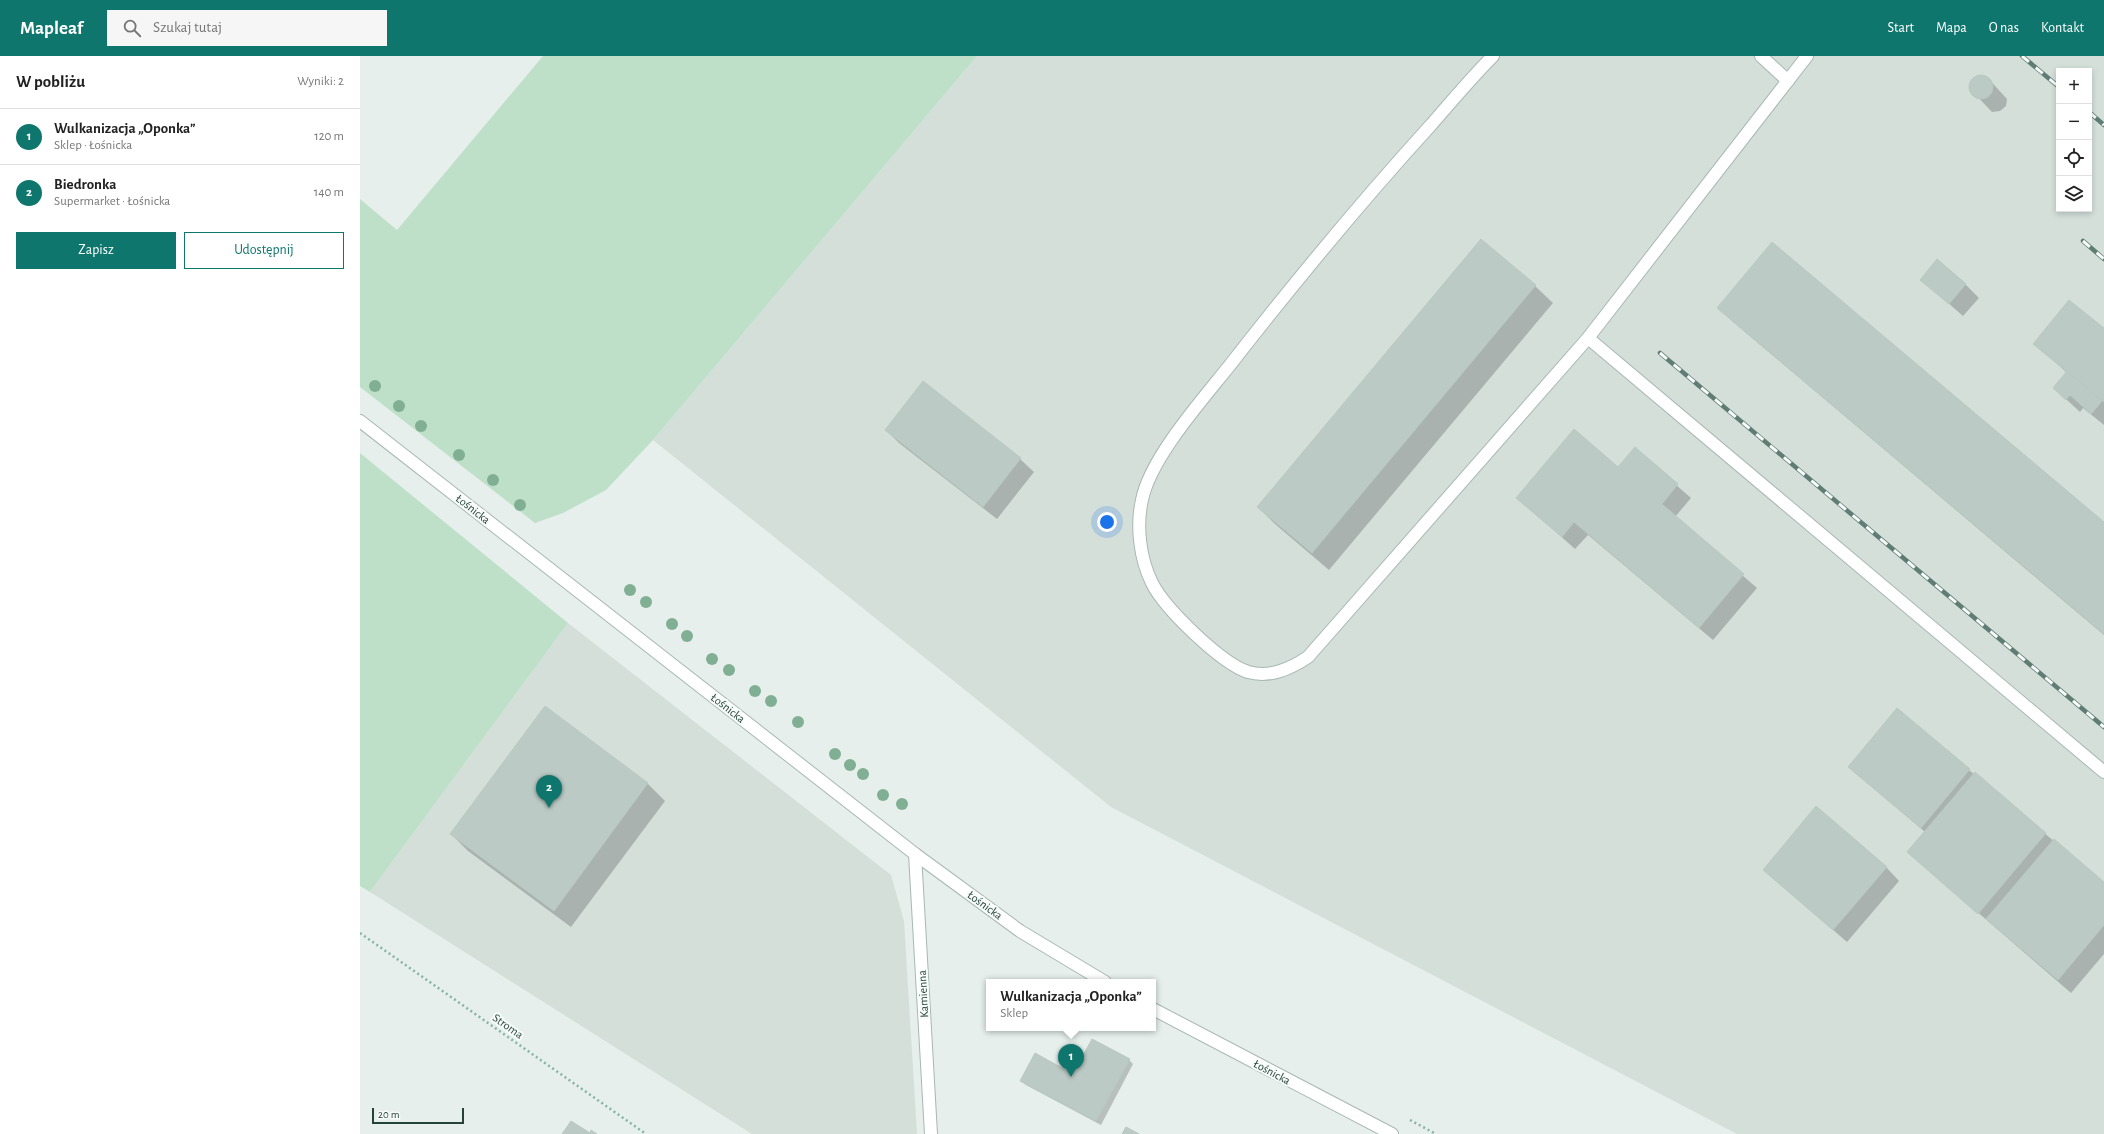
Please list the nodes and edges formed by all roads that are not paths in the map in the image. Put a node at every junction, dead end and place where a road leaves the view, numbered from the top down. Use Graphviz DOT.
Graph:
graph roads {
  1 [pos="1493,56"];
  2 [pos="1761,56"];
  3 [pos="1807,56"];
  4 [pos="1788,81"];
  5 [pos="1588,338"];
  6 [pos="360,421"];
  7 [pos="2104,772"];
  8 [pos="915,854"];
  9 [pos="1100,979"];
  10 [pos="1156,1011"];
  11 [pos="931,1134"];
  12 [pos="1392,1134"];
  1 -- 5 [label="street"];
  2 -- 4 [label="street"];
  3 -- 4 [label="street"];
  4 -- 5 [label="street"];
  5 -- 7 [label="street"];
  6 -- 8 [label="street, Łośnicka"];
  8 -- 9 [label="street, Łośnicka"];
  8 -- 11 [label="street, Kamienna"];
  10 -- 12 [label="street, Łośnicka"];
}
